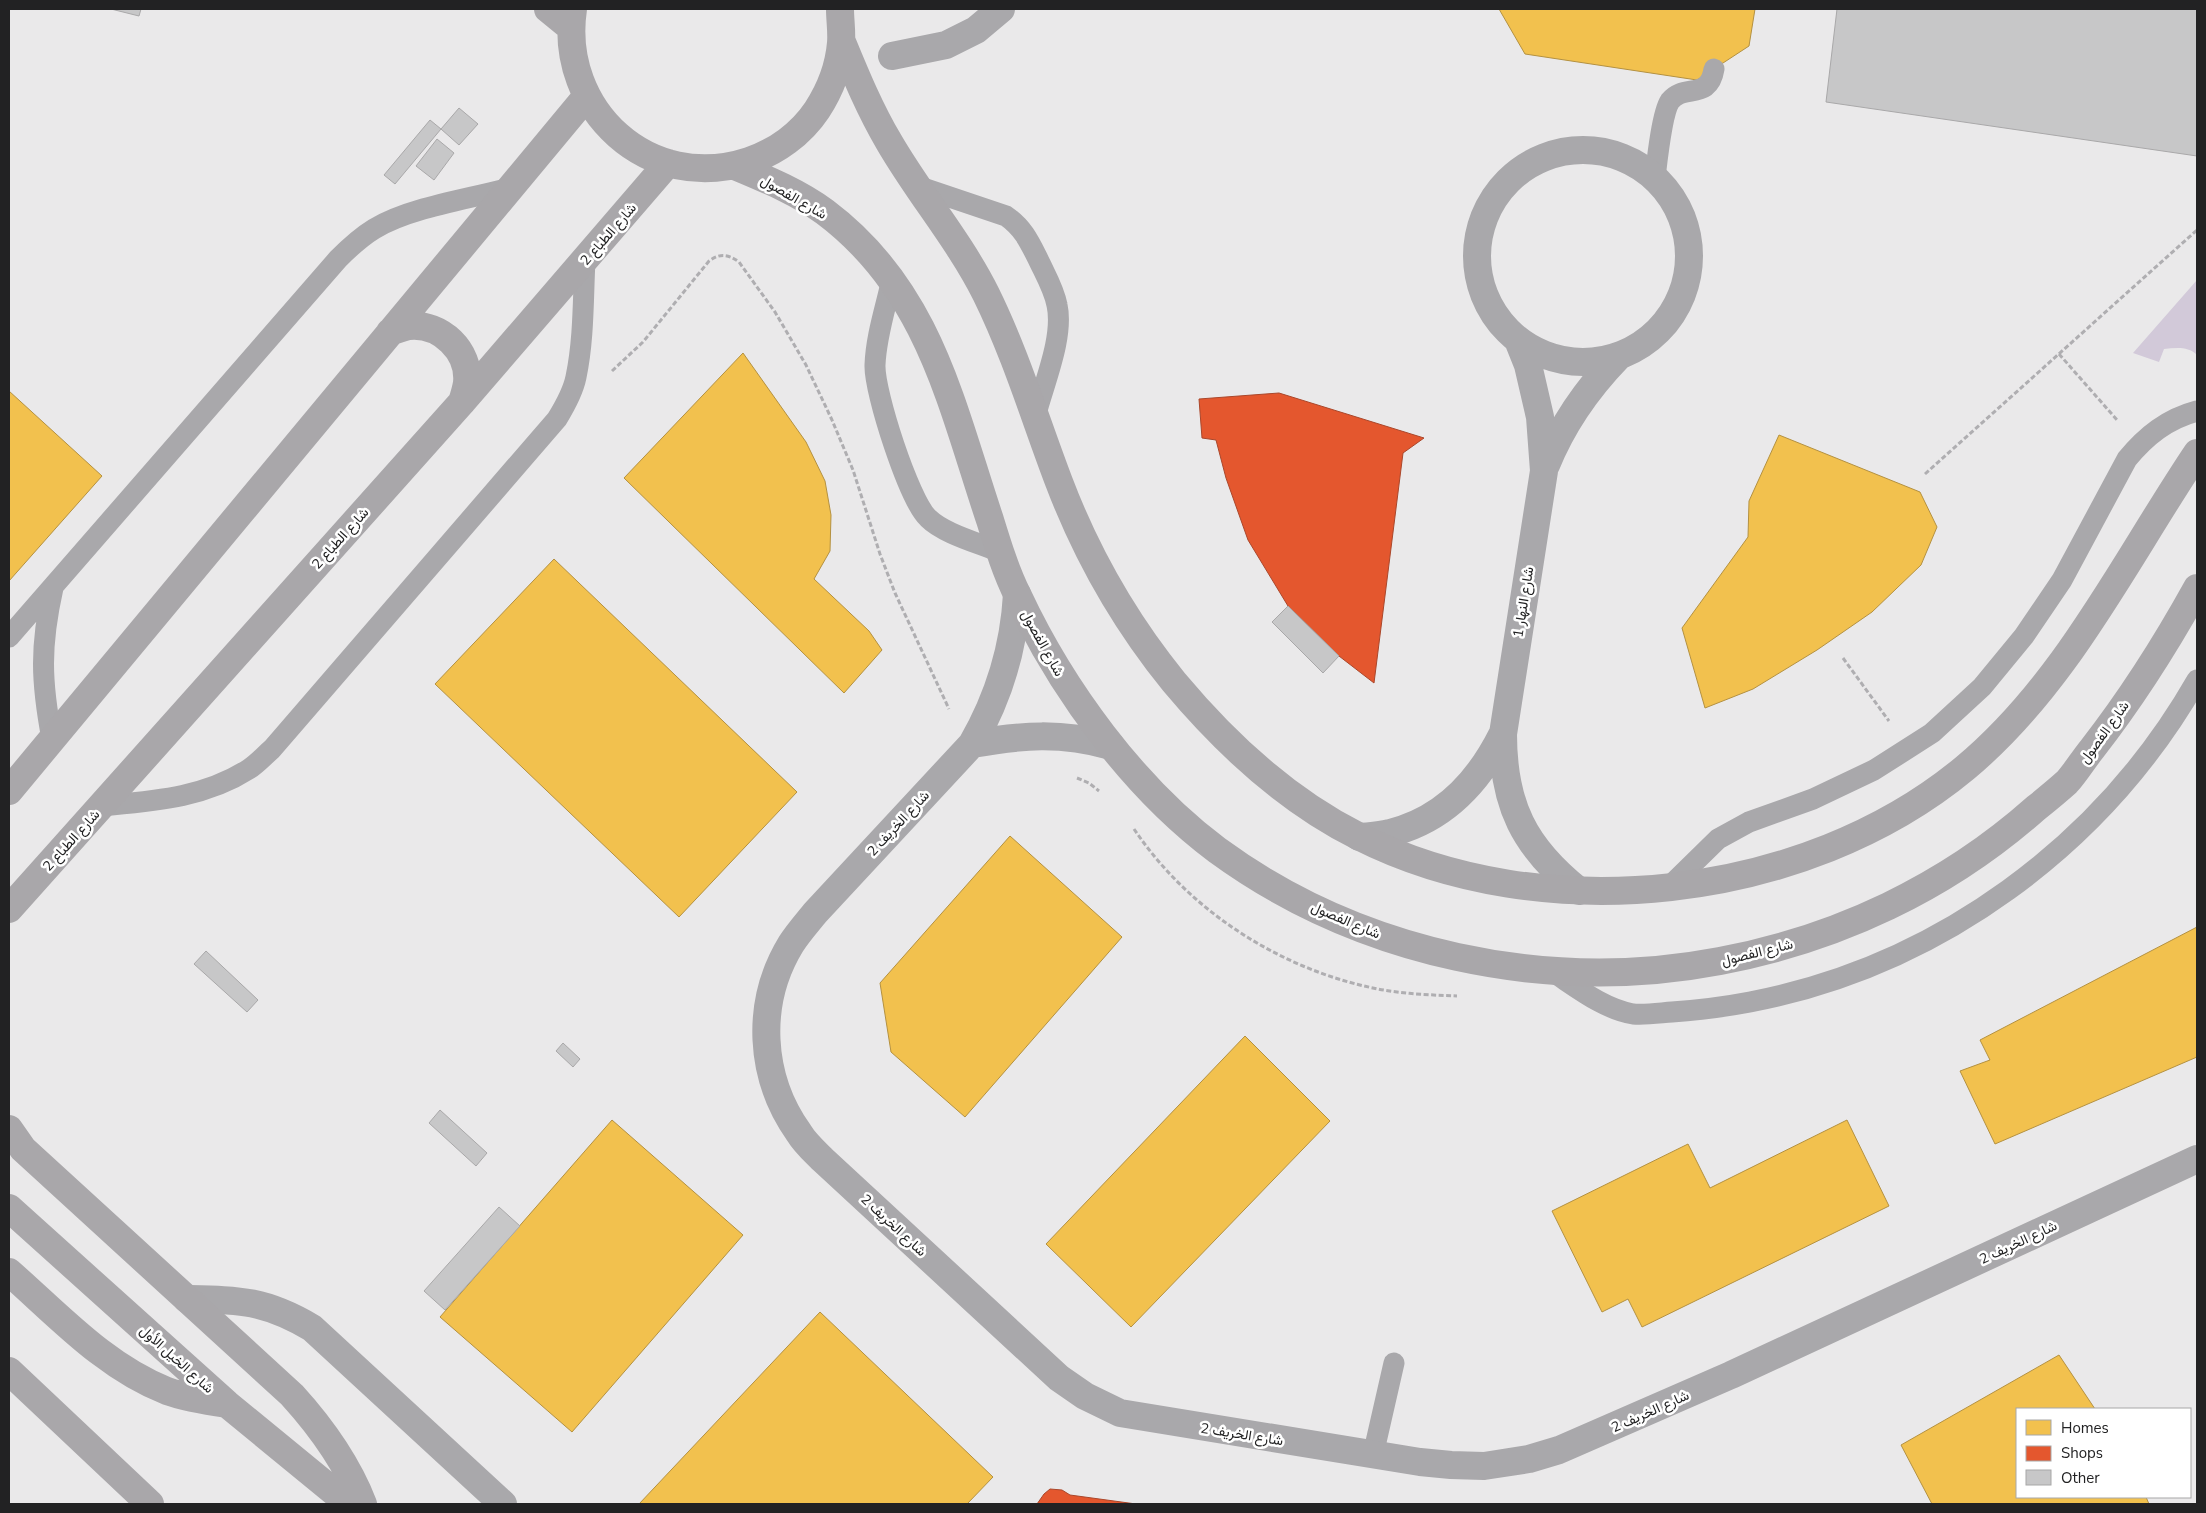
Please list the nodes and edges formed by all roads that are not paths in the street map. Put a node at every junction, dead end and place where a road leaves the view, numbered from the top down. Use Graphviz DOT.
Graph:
graph roads {
  1 [pos="548,9"];
  2 [pos="840,9"];
  3 [pos="1001,9"];
  4 [pos="571,18"];
  5 [pos="842,42"];
  6 [pos="892,56"];
  7 [pos="1714,69"];
  8 [pos="586,97"];
  9 [pos="668,163"];
  10 [pos="735,166"];
  11 [pos="1654,178"];
  12 [pos="917,186"];
  13 [pos="511,188"];
  14 [pos="585,260"];
  15 [pos="892,279"];
  16 [pos="390,332"];
  17 [pos="1518,340"];
  18 [pos="1618,357"];
  19 [pos="462,402"];
  20 [pos="2197,411"];
  21 [pos="1036,414"];
  22 [pos="2197,453"];
  23 [pos="1544,471"];
  24 [pos="1000,552"];
  25 [pos="54,585"];
  26 [pos="2197,588"];
  27 [pos="1016,594"];
  28 [pos="9,637"];
  29 [pos="2197,680"];
  30 [pos="1503,734"];
  31 [pos="52,739"];
  32 [pos="972,744"];
  33 [pos="1111,746"];
  34 [pos="9,791"];
  35 [pos="102,806"];
  36 [pos="1359,837"];
  37 [pos="1668,888"];
  38 [pos="1579,891"];
  39 [pos="9,909"];
  40 [pos="1550,970"];
  41 [pos="9,1129"];
  42 [pos="2197,1158"];
  43 [pos="9,1208"];
  44 [pos="9,1272"];
  45 [pos="186,1298"];
  46 [pos="1394,1363"];
  47 [pos="9,1371"];
  48 [pos="227,1404"];
  49 [pos="1373,1455"];
  50 [pos="150,1504"];
  51 [pos="349,1504"];
  52 [pos="363,1504"];
  53 [pos="502,1504"];
  1 -- 4 [label="street"];
  2 -- 5 [label="street"];
  3 -- 6 [label="street"];
  4 -- 8 [label="street"];
  5 -- 10 [label="street"];
  5 -- 12 [label="street"];
  7 -- 11 [label="lane"];
  8 -- 9 [label="street"];
  8 -- 13 [label="street"];
  9 -- 10 [label="street"];
  9 -- 14 [label="street, شارع الطباع 2"];
  10 -- 15 [label="street, شارع الفصول"];
  11 -- 17 [label="street"];
  11 -- 18 [label="street"];
  12 -- 21 [label="street"];
  12 -- 21 [label="lane"];
  13 -- 16 [label="street"];
  13 -- 25 [label="lane"];
  14 -- 19 [label="street, شارع الطباع 2"];
  14 -- 35 [label="lane"];
  15 -- 24 [label="street, شارع الفصول"];
  15 -- 24 [label="lane"];
  16 -- 19 [label="street"];
  16 -- 31 [label="street"];
  17 -- 18 [label="street"];
  17 -- 23 [label="street, شارع النهار 1"];
  18 -- 23 [label="street, شارع النهار 1"];
  19 -- 35 [label="street, شارع الطباع 2"];
  20 -- 37 [label="lane"];
  21 -- 36 [label="street"];
  22 -- 37 [label="street"];
  23 -- 30 [label="street, شارع النهار 1"];
  24 -- 27 [label="street, شارع الفصول"];
  25 -- 28 [label="lane"];
  25 -- 31 [label="lane"];
  26 -- 40 [label="street, شارع الفصول"];
  27 -- 32 [label="street, شارع الخريف 2"];
  27 -- 33 [label="street, شارع الفصول"];
  29 -- 40 [label="lane"];
  30 -- 36 [label="street, شارع النهار 1"];
  30 -- 38 [label="street, شارع النهار 1"];
  31 -- 34 [label="street"];
  32 -- 33 [label="street"];
  32 -- 49 [label="street, شارع الخريف 2"];
  33 -- 40 [label="street, شارع الفصول"];
  35 -- 39 [label="street, شارع الطباع 2"];
  36 -- 38 [label="street"];
  37 -- 38 [label="street"];
  41 -- 45 [label="street"];
  42 -- 49 [label="street, شارع الخريف 2"];
  43 -- 48 [label="street, شارع الخيل الأول"];
  44 -- 48 [label="street"];
  45 -- 52 [label="street"];
  45 -- 53 [label="street"];
  46 -- 49 [label="lane"];
  47 -- 50 [label="street"];
  48 -- 51 [label="street, شارع الخيل الأول"];
}
